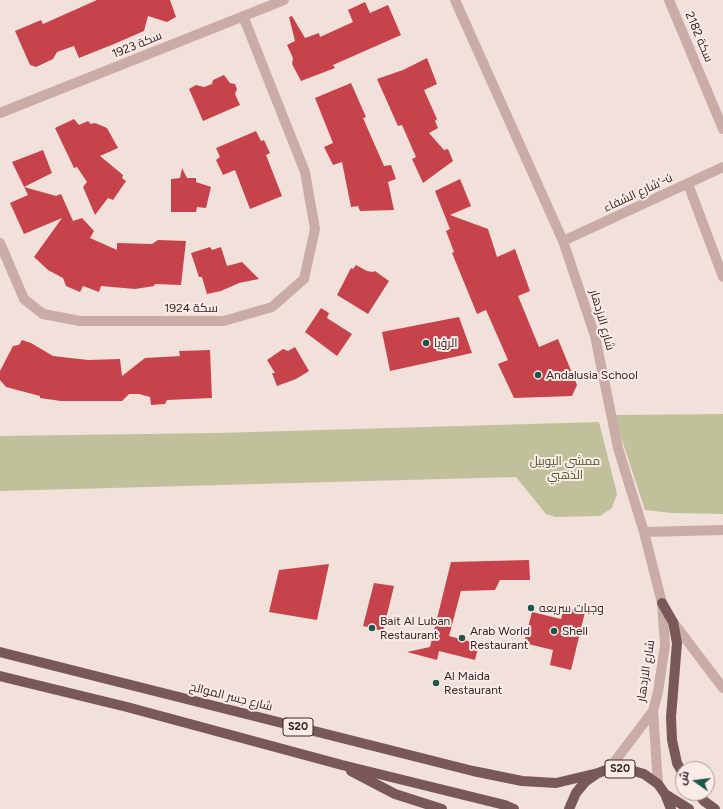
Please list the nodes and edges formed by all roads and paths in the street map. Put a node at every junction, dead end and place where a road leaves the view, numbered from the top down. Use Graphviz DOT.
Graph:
graph roads {
  1 [pos="284,0"];
  2 [pos="455,0"];
  3 [pos="669,0"];
  4 [pos="243,16"];
  5 [pos="0,113"];
  6 [pos="723,129"];
  7 [pos="723,167"];
  8 [pos="688,184"];
  9 [pos="563,242"];
  10 [pos="0,243"];
  11 [pos="723,277"];
  12 [pos="723,530"];
  13 [pos="644,532"];
  14 [pos="662,603"];
  15 [pos="673,622"];
  16 [pos="0,652"];
  17 [pos="0,676"];
  18 [pos="723,688"];
  19 [pos="653,711"];
  20 [pos="677,761"];
  21 [pos="342,766"];
  22 [pos="609,769"];
  23 [pos="598,774"];
  24 [pos="658,784"];
  25 [pos="665,794"];
  26 [pos="704,801"];
  27 [pos="442,809"];
  28 [pos="514,809"];
  29 [pos="569,809"];
  30 [pos="671,809"];
  31 [pos="689,809"];
  32 [pos="716,809"];
  1 -- 4 [label="street, سكة 1923"];
  2 -- 9 [label="street, شارع الازدهار"];
  3 -- 6 [label="street, سكة 2182"];
  4 -- 5 [label="street, سكة 1923"];
  4 -- 10 [label="street, سكة 1924"];
  7 -- 8 [label="street, شارع الشفاء'-ú"];
  8 -- 9 [label="street, شارع الشفاء'-ú"];
  8 -- 11 [label="street"];
  9 -- 13 [label="street, شارع الازدهار"];
  12 -- 13 [label="street"];
  13 -- 14 [label="street, شارع الازدهار"];
  14 -- 15 [label="main road"];
  14 -- 19 [label="street, شارع الازدهار"];
  15 -- 18 [label="street"];
  15 -- 20 [label="main road"];
  16 -- 23 [label="main road, شارع جسر الموالح / S20"];
  17 -- 21 [label="main road, S20"];
  19 -- 22 [label="street, شارع الازدهار"];
  19 -- 24 [label="street, شارع الازدهار"];
  21 -- 27 [label="main road"];
  21 -- 28 [label="main road, S20"];
  22 -- 23 [label="main road, S20"];
  22 -- 24 [label="main road, S20"];
  23 -- 29 [label="main road, S20"];
  24 -- 25 [label="main road, S20"];
  25 -- 30 [label="main road, S20"];
  25 -- 31 [label="main road, S20"];
  26 -- 32 [label="main road"];
}
